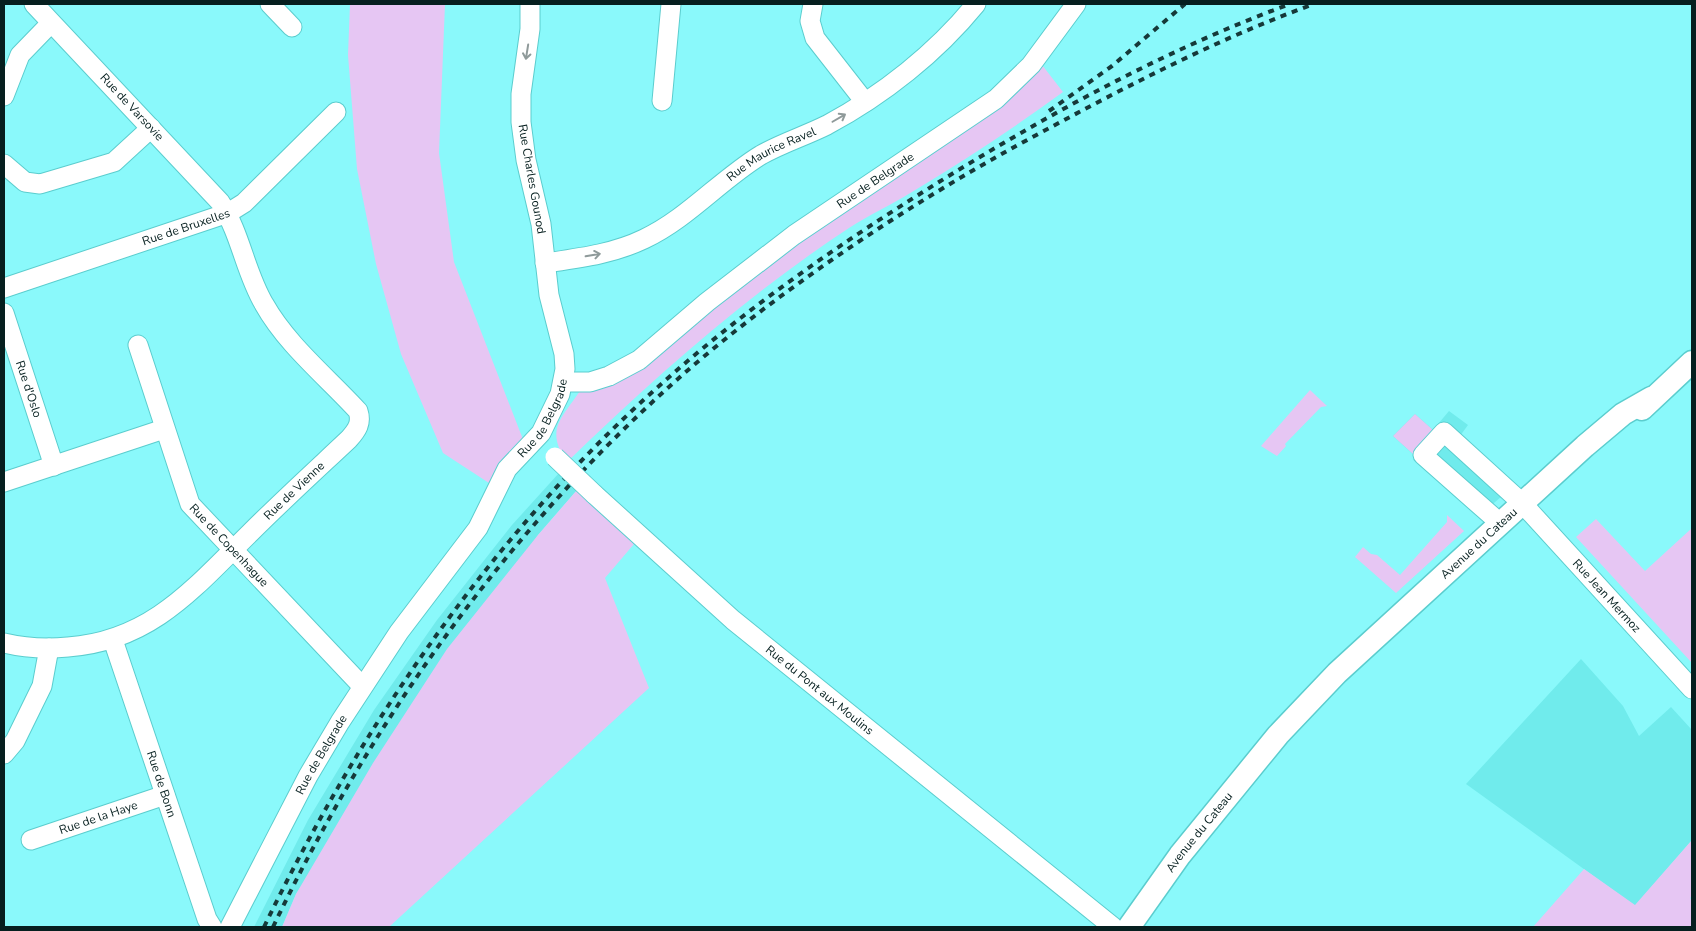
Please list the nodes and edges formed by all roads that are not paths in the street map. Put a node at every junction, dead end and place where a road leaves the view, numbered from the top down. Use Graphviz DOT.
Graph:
graph roads {
  1 [pos="34,4"];
  2 [pos="270,4"];
  3 [pos="530,4"];
  4 [pos="669,4"];
  5 [pos="813,4"];
  6 [pos="976,4"];
  7 [pos="1076,4"];
  8 [pos="51,22"];
  9 [pos="292,27"];
  10 [pos="4,96"];
  11 [pos="662,102"];
  12 [pos="865,102"];
  13 [pos="336,112"];
  14 [pos="151,128"];
  15 [pos="4,164"];
  16 [pos="228,213"];
  17 [pos="545,263"];
  18 [pos="4,288"];
  19 [pos="4,312"];
  20 [pos="138,345"];
  21 [pos="1689,362"];
  22 [pos="563,382"];
  23 [pos="164,429"];
  24 [pos="536,440"];
  25 [pos="54,466"];
  26 [pos="4,482"];
  27 [pos="1526,508"];
  28 [pos="1500,523"];
  29 [pos="232,551"];
  30 [pos="113,640"];
  31 [pos="4,643"];
  32 [pos="49,648"];
  33 [pos="362,686"];
  34 [pos="1692,689"];
  35 [pos="1314,699"];
  36 [pos="4,754"];
  37 [pos="165,795"];
  38 [pos="31,840"];
  39 [pos="212,927"];
  40 [pos="230,927"];
  41 [pos="1113,927"];
  42 [pos="1129,927"];
  1 -- 8 [label="street, Rue de Varsovie"];
  2 -- 9 [label="street"];
  3 -- 17 [label="street, Rue Charles Gounod, one-way"];
  4 -- 11 [label="street"];
  5 -- 12 [label="street"];
  6 -- 12 [label="street, Rue Maurice Ravel"];
  7 -- 22 [label="street, Rue de Belgrade"];
  8 -- 10 [label="street"];
  8 -- 14 [label="street, Rue de Varsovie"];
  17 -- 12 [label="street, Rue Maurice Ravel, one-way"];
  13 -- 16 [label="street, Rue de Bruxelles"];
  14 -- 15 [label="street"];
  14 -- 16 [label="street, Rue de Varsovie"];
  16 -- 18 [label="street, Rue de Bruxelles"];
  16 -- 29 [label="street, Rue de Vienne"];
  17 -- 22 [label="street, Rue Charles Gounod"];
  19 -- 25 [label="street, Rue d'Oslo"];
  20 -- 23 [label="street, Rue de Copenhague"];
  21 -- 27 [label="main road, Avenue du Cateau"];
  22 -- 24 [label="street, Rue de Belgrade"];
  23 -- 25 [label="street"];
  23 -- 29 [label="street, Rue de Copenhague"];
  24 -- 33 [label="street, Rue de Belgrade"];
  24 -- 41 [label="street, Rue du Pont aux Moulins, bridge"];
  25 -- 26 [label="street"];
  27 -- 28 [label="main road, Avenue du Cateau"];
  27 -- 28 [label="street, Rue Jean Mermoz"];
  27 -- 34 [label="street, Rue Jean Mermoz"];
  27 -- 35 [label="main road, Avenue du Cateau"];
  28 -- 35 [label="main road, Avenue du Cateau"];
  29 -- 30 [label="street, Rue de Vienne"];
  29 -- 33 [label="street, Rue de Copenhague"];
  30 -- 32 [label="street, Rue de Vienne"];
  30 -- 37 [label="street, Rue de Bonn"];
  31 -- 32 [label="street, Rue de Vienne"];
  32 -- 36 [label="street"];
  33 -- 40 [label="street, Rue de Belgrade"];
  35 -- 42 [label="main road, Avenue du Cateau"];
  37 -- 38 [label="street, Rue de la Haye"];
  37 -- 39 [label="street, Rue de Bonn"];
}
